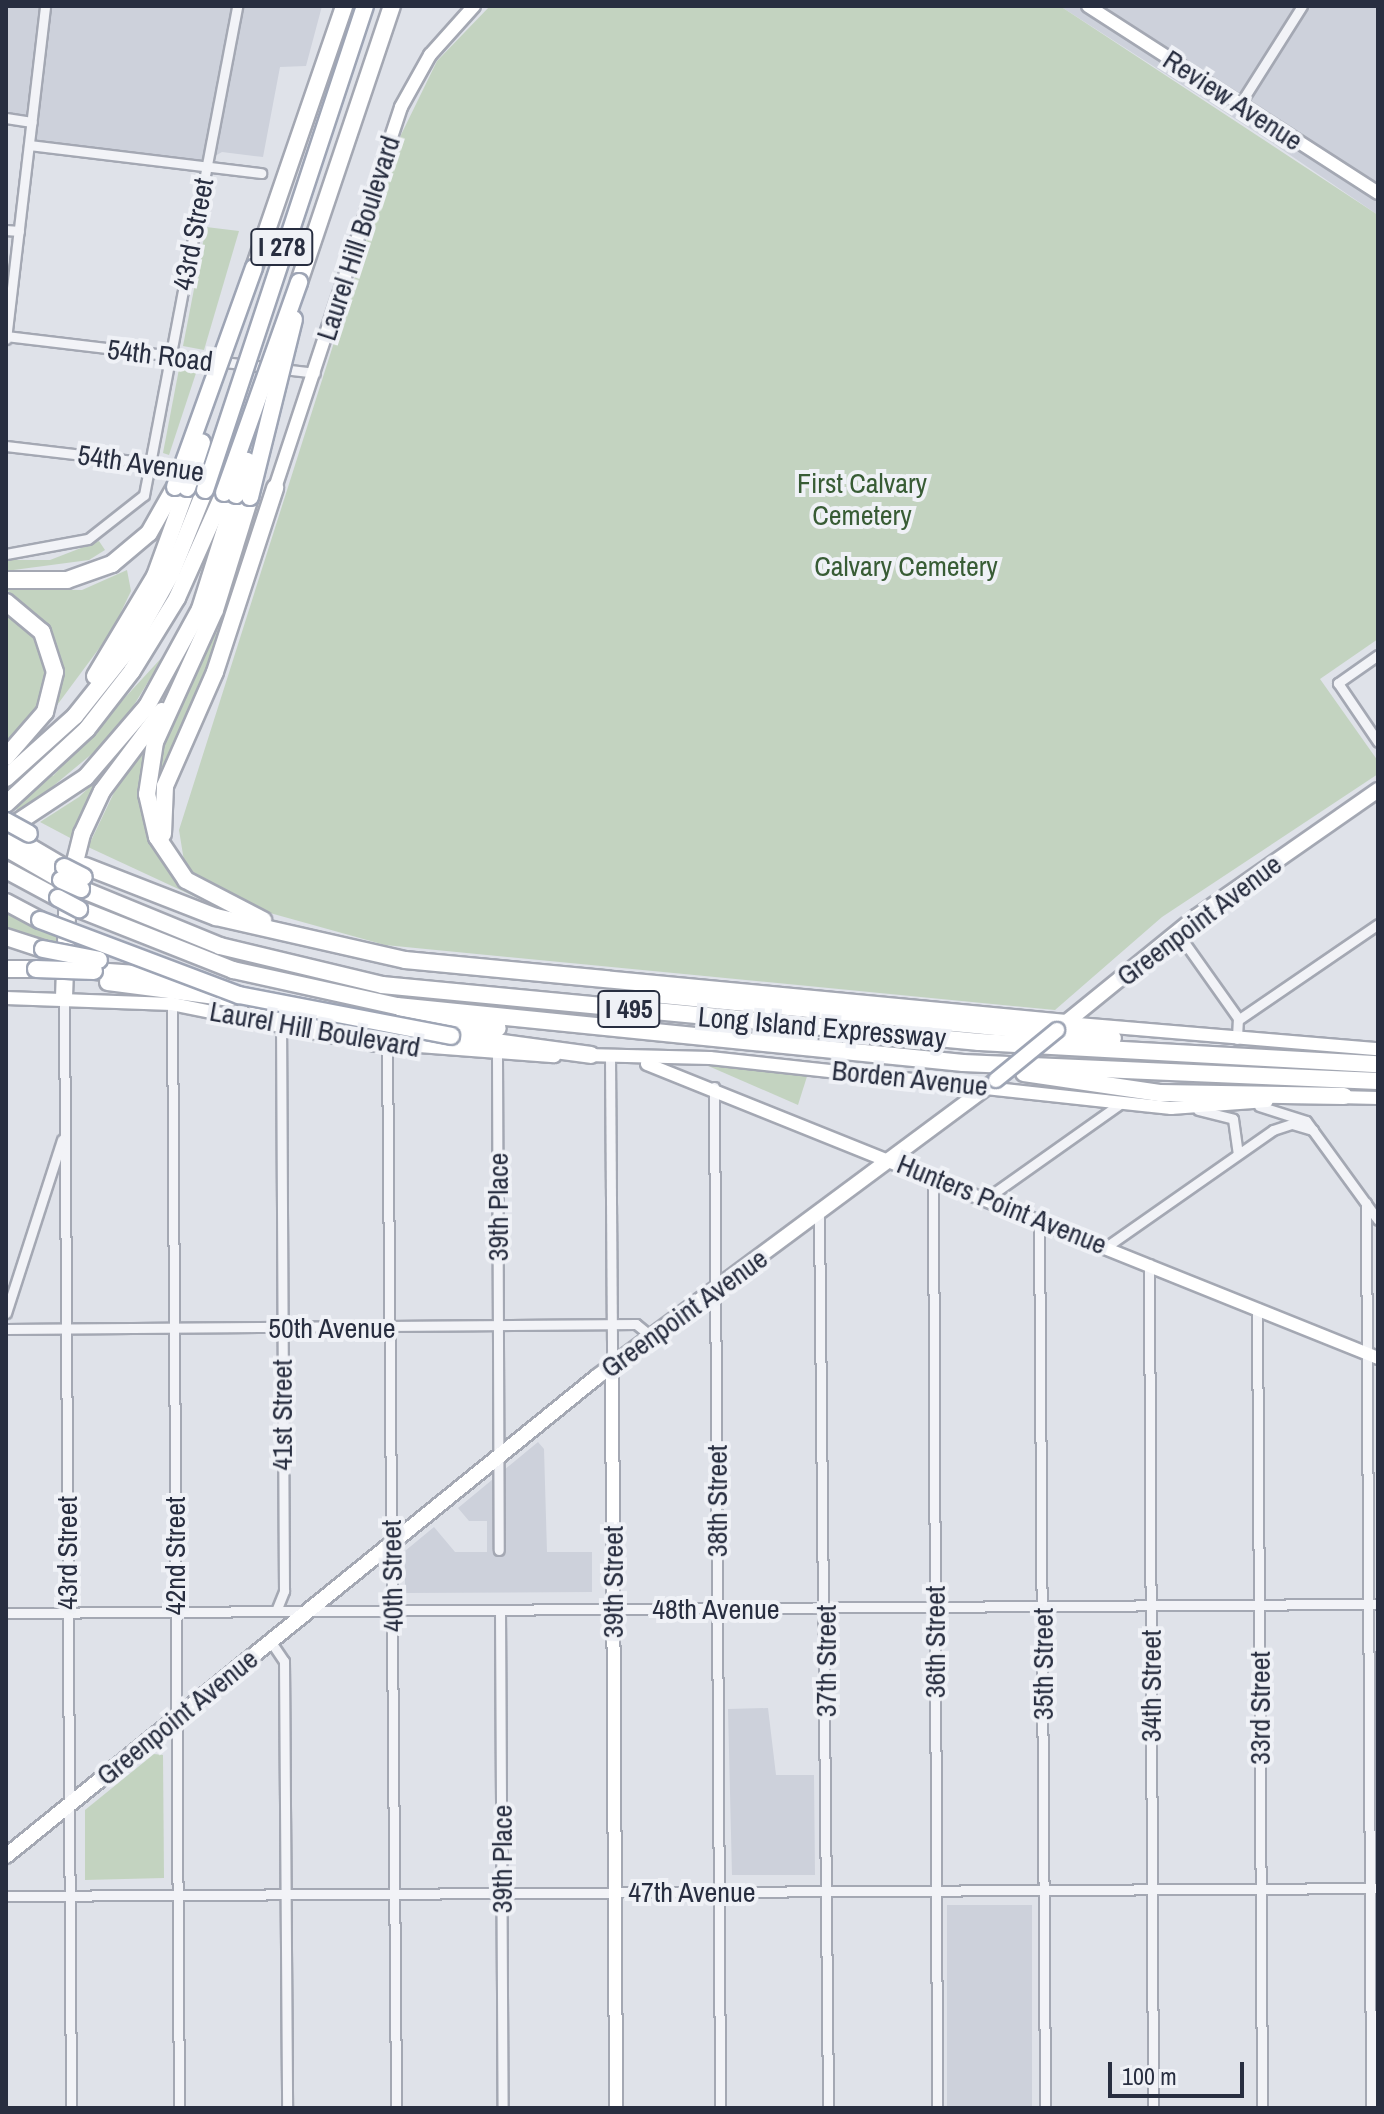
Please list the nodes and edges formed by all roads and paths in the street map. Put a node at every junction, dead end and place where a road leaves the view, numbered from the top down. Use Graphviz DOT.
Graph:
graph roads {
  1 [pos="45,6"];
  2 [pos="237,6"];
  3 [pos="344,6"];
  4 [pos="365,6"];
  5 [pos="392,6"];
  6 [pos="474,6"];
  7 [pos="1088,6"];
  8 [pos="1302,6"];
  9 [pos="1240,104"];
  10 [pos="6,118"];
  11 [pos="32,122"];
  12 [pos="29,145"];
  13 [pos="206,166"];
  14 [pos="261,173"];
  15 [pos="1378,193"];
  16 [pos="6,230"];
  17 [pos="19,231"];
  18 [pos="299,282"];
  19 [pos="6,337"];
  20 [pos="170,357"];
  21 [pos="315,373"];
  22 [pos="6,446"];
  23 [pos="150,463"];
  24 [pos="181,488"];
  25 [pos="275,488"];
  26 [pos="237,495"];
  27 [pos="6,554"];
  28 [pos="6,580"];
  29 [pos="6,602"];
  30 [pos="1378,655"];
  31 [pos="194,658"];
  32 [pos="1378,742"];
  33 [pos="19,756"];
  34 [pos="6,775"];
  35 [pos="1378,790"];
  36 [pos="6,804"];
  37 [pos="6,821"];
  38 [pos="12,839"];
  39 [pos="168,855"];
  40 [pos="64,867"];
  41 [pos="6,870"];
  42 [pos="83,877"];
  43 [pos="6,902"];
  44 [pos="1378,924"];
  45 [pos="1177,932"];
  46 [pos="6,937"];
  47 [pos="371,954"];
  48 [pos="6,969"];
  49 [pos="94,971"];
  50 [pos="522,972"];
  51 [pos="35,974"];
  52 [pos="6,978"];
  53 [pos="64,997"];
  54 [pos="6,998"];
  55 [pos="172,1004"];
  56 [pos="1238,1020"];
  57 [pos="281,1026"];
  58 [pos="1062,1026"];
  59 [pos="612,1030"];
  60 [pos="1237,1039"];
  61 [pos="381,1044"];
  62 [pos="1378,1049"];
  63 [pos="1193,1052"];
  64 [pos="497,1055"];
  65 [pos="591,1055"];
  66 [pos="610,1057"];
  67 [pos="624,1058"];
  68 [pos="963,1063"];
  69 [pos="1378,1064"];
  70 [pos="1334,1068"];
  71 [pos="1378,1081"];
  72 [pos="992,1083"];
  73 [pos="714,1086"];
  74 [pos="1344,1096"];
  75 [pos="1378,1098"];
  76 [pos="1121,1103"];
  77 [pos="1226,1106"];
  78 [pos="1195,1109"];
  79 [pos="1313,1130"];
  80 [pos="64,1133"];
  81 [pos="1238,1153"];
  82 [pos="894,1160"];
  83 [pos="933,1176"];
  84 [pos="65,1188"];
  85 [pos="46,1189"];
  86 [pos="987,1198"];
  87 [pos="1366,1203"];
  88 [pos="819,1214"];
  89 [pos="1039,1219"];
  90 [pos="1378,1220"];
  91 [pos="1106,1247"];
  92 [pos="1149,1264"];
  93 [pos="716,1290"];
  94 [pos="1257,1308"];
  95 [pos="6,1313"];
  96 [pos="611,1325"];
  97 [pos="499,1327"];
  98 [pos="173,1328"];
  99 [pos="282,1328"];
  100 [pos="390,1328"];
  101 [pos="6,1329"];
  102 [pos="65,1329"];
  103 [pos="652,1337"];
  104 [pos="1372,1356"];
  105 [pos="612,1366"];
  106 [pos="499,1457"];
  107 [pos="391,1544"];
  108 [pos="499,1550"];
  109 [pos="1373,1604"];
  110 [pos="1259,1605"];
  111 [pos="1043,1606"];
  112 [pos="1151,1606"];
  113 [pos="934,1607"];
  114 [pos="717,1608"];
  115 [pos="826,1608"];
  116 [pos="613,1609"];
  117 [pos="500,1610"];
  118 [pos="276,1611"];
  119 [pos="309,1611"];
  120 [pos="392,1611"];
  121 [pos="175,1612"];
  122 [pos="6,1613"];
  123 [pos="67,1613"];
  124 [pos="271,1642"];
  125 [pos="176,1718"];
  126 [pos="68,1804"];
  127 [pos="6,1856"];
  128 [pos="1374,1888"];
  129 [pos="1261,1889"];
  130 [pos="1044,1890"];
  131 [pos="1153,1890"];
  132 [pos="828,1891"];
  133 [pos="936,1891"];
  134 [pos="719,1892"];
  135 [pos="615,1893"];
  136 [pos="394,1894"];
  137 [pos="502,1894"];
  138 [pos="286,1895"];
  139 [pos="6,1896"];
  140 [pos="70,1896"];
  141 [pos="177,1896"];
  142 [pos="71,2108"];
  143 [pos="179,2108"];
  144 [pos="287,2108"];
  145 [pos="396,2108"];
  146 [pos="503,2108"];
  147 [pos="616,2108"];
  148 [pos="720,2108"];
  149 [pos="828,2108"];
  150 [pos="937,2108"];
  151 [pos="1045,2108"];
  152 [pos="1153,2108"];
  153 [pos="1262,2108"];
  154 [pos="1371,2108"];
  1 -- 11 [label="street"];
  2 -- 13 [label="street, 43rd Street"];
  3 -- 24 [label="highway, I 278, bridge"];
  4 -- 33 [label="highway, I 278, bridge"];
  5 -- 18 [label="highway, I 278"];
  6 -- 21 [label="main road, Laurel Hill Boulevard"];
  7 -- 9 [label="main road, Review Avenue"];
  8 -- 9 [label="street"];
  9 -- 15 [label="main road, Review Avenue"];
  10 -- 11 [label="street"];
  11 -- 12 [label="street"];
  12 -- 13 [label="street"];
  12 -- 17 [label="street"];
  13 -- 14 [label="street"];
  13 -- 20 [label="street, 43rd Street"];
  16 -- 17 [label="street"];
  17 -- 19 [label="street"];
  18 -- 26 [label="highway, I 278, bridge"];
  18 -- 26 [label="highway, bridge"];
  19 -- 20 [label="street, 54th Road"];
  20 -- 21 [label="street, 54th Road"];
  20 -- 23 [label="street, 43rd Street"];
  21 -- 25 [label="main road, Laurel Hill Boulevard"];
  22 -- 23 [label="street, 54th Avenue"];
  23 -- 25 [label="street, 54th Avenue"];
  23 -- 27 [label="street, 43rd Street"];
  24 -- 28 [label="highway"];
  24 -- 33 [label="highway, I 278"];
  25 -- 39 [label="highway"];
  26 -- 31 [label="highway"];
  26 -- 36 [label="highway, I 278"];
  26 -- 38 [label="highway"];
  29 -- 33 [label="highway"];
  30 -- 32 [label="street"];
  31 -- 39 [label="highway"];
  31 -- 53 [label="highway"];
  33 -- 34 [label="highway, I 278"];
  35 -- 45 [label="main road, Greenpoint Avenue"];
  37 -- 38 [label="highway, bridge"];
  38 -- 40 [label="highway, Long Island Expressway / I 495"];
  38 -- 40 [label="highway"];
  39 -- 47 [label="highway"];
  40 -- 42 [label="highway, Long Island Expressway / I 495, bridge"];
  40 -- 42 [label="highway"];
  41 -- 59 [label="highway, Long Island Expressway / I 495, bridge"];
  42 -- 47 [label="highway"];
  42 -- 63 [label="highway, Long Island Expressway / I 495"];
  43 -- 65 [label="highway, bridge"];
  44 -- 56 [label="street"];
  45 -- 56 [label="street"];
  45 -- 58 [label="main road, Greenpoint Avenue"];
  46 -- 49 [label="highway, bridge"];
  47 -- 50 [label="highway"];
  48 -- 51 [label="highway"];
  49 -- 51 [label="highway, bridge"];
  49 -- 59 [label="highway"];
  49 -- 61 [label="highway"];
  50 -- 58 [label="highway"];
  50 -- 63 [label="highway"];
  51 -- 52 [label="highway"];
  53 -- 54 [label="main road, Laurel Hill Boulevard"];
  53 -- 55 [label="main road, Laurel Hill Boulevard"];
  53 -- 80 [label="street, 43rd Street"];
  55 -- 57 [label="main road, Laurel Hill Boulevard"];
  55 -- 98 [label="street, 42nd Street"];
  56 -- 60 [label="street"];
  57 -- 61 [label="main road, Laurel Hill Boulevard"];
  57 -- 99 [label="street, 41st Street"];
  58 -- 60 [label="main road"];
  58 -- 72 [label="main road, Greenpoint Avenue, bridge"];
  59 -- 68 [label="highway, Long Island Expressway / I 495"];
  60 -- 62 [label="main road"];
  61 -- 64 [label="main road, Laurel Hill Boulevard"];
  61 -- 100 [label="street, 40th Street"];
  63 -- 70 [label="highway, Long Island Expressway / I 495"];
  64 -- 65 [label="main road, Laurel Hill Boulevard"];
  64 -- 97 [label="street, 39th Place"];
  65 -- 66 [label="main road, Laurel Hill Boulevard"];
  66 -- 67 [label="main road, Laurel Hill Boulevard"];
  66 -- 96 [label="street, 39th Street"];
  67 -- 72 [label="main road, Borden Avenue"];
  67 -- 73 [label="main road, Hunters Point Avenue"];
  68 -- 70 [label="highway, Long Island Expressway / I 495"];
  68 -- 74 [label="highway"];
  69 -- 70 [label="highway, Long Island Expressway / I 495"];
  70 -- 71 [label="highway, Long Island Expressway / I 495"];
  72 -- 76 [label="main road, Borden Avenue"];
  72 -- 82 [label="main road, Greenpoint Avenue"];
  73 -- 82 [label="main road, Hunters Point Avenue"];
  73 -- 93 [label="street, 38th Street"];
  74 -- 75 [label="main road"];
  74 -- 77 [label="main road, Borden Avenue"];
  76 -- 78 [label="main road, Borden Avenue"];
  76 -- 86 [label="street"];
  77 -- 78 [label="main road, Borden Avenue"];
  77 -- 79 [label="street"];
  78 -- 81 [label="street, Borden Avenue"];
  79 -- 81 [label="street"];
  79 -- 87 [label="street"];
  80 -- 84 [label="street, 43rd Street"];
  80 -- 85 [label="street"];
  81 -- 91 [label="street"];
  82 -- 83 [label="main road, Hunters Point Avenue"];
  82 -- 88 [label="main road, Greenpoint Avenue"];
  83 -- 86 [label="main road, Hunters Point Avenue"];
  83 -- 113 [label="street, 36th Street"];
  84 -- 85 [label="street"];
  84 -- 102 [label="street, 43rd Street"];
  85 -- 95 [label="street"];
  86 -- 89 [label="main road, Hunters Point Avenue"];
  87 -- 90 [label="street"];
  87 -- 104 [label="street"];
  88 -- 93 [label="main road, Greenpoint Avenue"];
  88 -- 115 [label="street, 37th Street"];
  89 -- 91 [label="main road, Hunters Point Avenue"];
  89 -- 111 [label="street, 35th Street"];
  91 -- 92 [label="main road, Hunters Point Avenue"];
  92 -- 94 [label="main road, Hunters Point Avenue"];
  92 -- 112 [label="street, 34th Street"];
  93 -- 103 [label="main road, Greenpoint Avenue"];
  93 -- 114 [label="street, 38th Street"];
  94 -- 104 [label="main road, Hunters Point Avenue"];
  94 -- 110 [label="street, 33rd Street"];
  96 -- 97 [label="street, 50th Avenue"];
  96 -- 103 [label="street, 50th Avenue"];
  96 -- 105 [label="street, 39th Street"];
  97 -- 100 [label="street, 50th Avenue"];
  97 -- 106 [label="street, 39th Place"];
  98 -- 99 [label="street, 50th Avenue"];
  98 -- 102 [label="street, 50th Avenue"];
  98 -- 121 [label="street, 42nd Street"];
  99 -- 100 [label="street, 50th Avenue"];
  99 -- 118 [label="street, 41st Street"];
  100 -- 107 [label="street, 40th Street"];
  101 -- 102 [label="street, 50th Avenue"];
  102 -- 123 [label="street, 43rd Street"];
  103 -- 105 [label="main road, Greenpoint Avenue"];
  104 -- 109 [label="street"];
  105 -- 106 [label="main road, Greenpoint Avenue"];
  105 -- 116 [label="main road, 39th Street"];
  106 -- 107 [label="main road, Greenpoint Avenue"];
  106 -- 108 [label="street, 39th Place"];
  107 -- 119 [label="main road, Greenpoint Avenue"];
  107 -- 120 [label="street, 40th Street"];
  109 -- 110 [label="street, 48th Avenue"];
  109 -- 128 [label="street"];
  110 -- 112 [label="street, 48th Avenue"];
  110 -- 129 [label="street, 33rd Street"];
  111 -- 112 [label="street, 48th Avenue"];
  111 -- 113 [label="street, 48th Avenue"];
  111 -- 130 [label="street, 35th Street"];
  112 -- 131 [label="street, 34th Street"];
  113 -- 115 [label="street, 48th Avenue"];
  113 -- 133 [label="street, 36th Street"];
  114 -- 115 [label="street, 48th Avenue"];
  114 -- 116 [label="street, 48th Avenue"];
  114 -- 134 [label="street, 38th Street"];
  115 -- 132 [label="street, 37th Street"];
  116 -- 117 [label="street, 48th Avenue"];
  116 -- 135 [label="main road, 39th Street"];
  117 -- 120 [label="street, 48th Avenue"];
  117 -- 137 [label="street, 39th Place"];
  118 -- 119 [label="street, 48th Avenue"];
  118 -- 121 [label="street, 48th Avenue"];
  119 -- 120 [label="street, 48th Avenue"];
  119 -- 124 [label="main road, Greenpoint Avenue"];
  120 -- 136 [label="street, 40th Street"];
  121 -- 123 [label="street, 48th Avenue"];
  121 -- 125 [label="street, 42nd Street"];
  122 -- 123 [label="street, 48th Avenue"];
  123 -- 126 [label="street, 43rd Street"];
  124 -- 125 [label="main road, Greenpoint Avenue"];
  124 -- 138 [label="street"];
  125 -- 126 [label="main road, Greenpoint Avenue"];
  125 -- 141 [label="street, 42nd Street"];
  126 -- 127 [label="main road, Greenpoint Avenue"];
  126 -- 140 [label="street, 43rd Street"];
  128 -- 129 [label="street, 47th Avenue"];
  128 -- 154 [label="street"];
  129 -- 131 [label="street, 47th Avenue"];
  129 -- 153 [label="street, 33rd Street"];
  130 -- 131 [label="street, 47th Avenue"];
  130 -- 133 [label="street, 47th Avenue"];
  130 -- 151 [label="street, 35th Street"];
  131 -- 152 [label="street, 34th Street"];
  132 -- 133 [label="street, 47th Avenue"];
  132 -- 134 [label="street, 47th Avenue"];
  132 -- 149 [label="street, 37th Street"];
  133 -- 150 [label="street, 36th Street"];
  134 -- 135 [label="street, 47th Avenue"];
  134 -- 148 [label="street, 38th Street"];
  135 -- 137 [label="street, 47th Avenue"];
  135 -- 147 [label="main road, 39th Street"];
  136 -- 137 [label="street, 47th Avenue"];
  136 -- 138 [label="street, 47th Avenue"];
  136 -- 145 [label="street, 40th Street"];
  137 -- 146 [label="street, 39th Place"];
  138 -- 141 [label="street, 47th Avenue"];
  138 -- 144 [label="street"];
  139 -- 140 [label="street, 47th Avenue"];
  140 -- 141 [label="street, 47th Avenue"];
  140 -- 142 [label="street, 43rd Street"];
  141 -- 143 [label="street, 42nd Street"];
}
